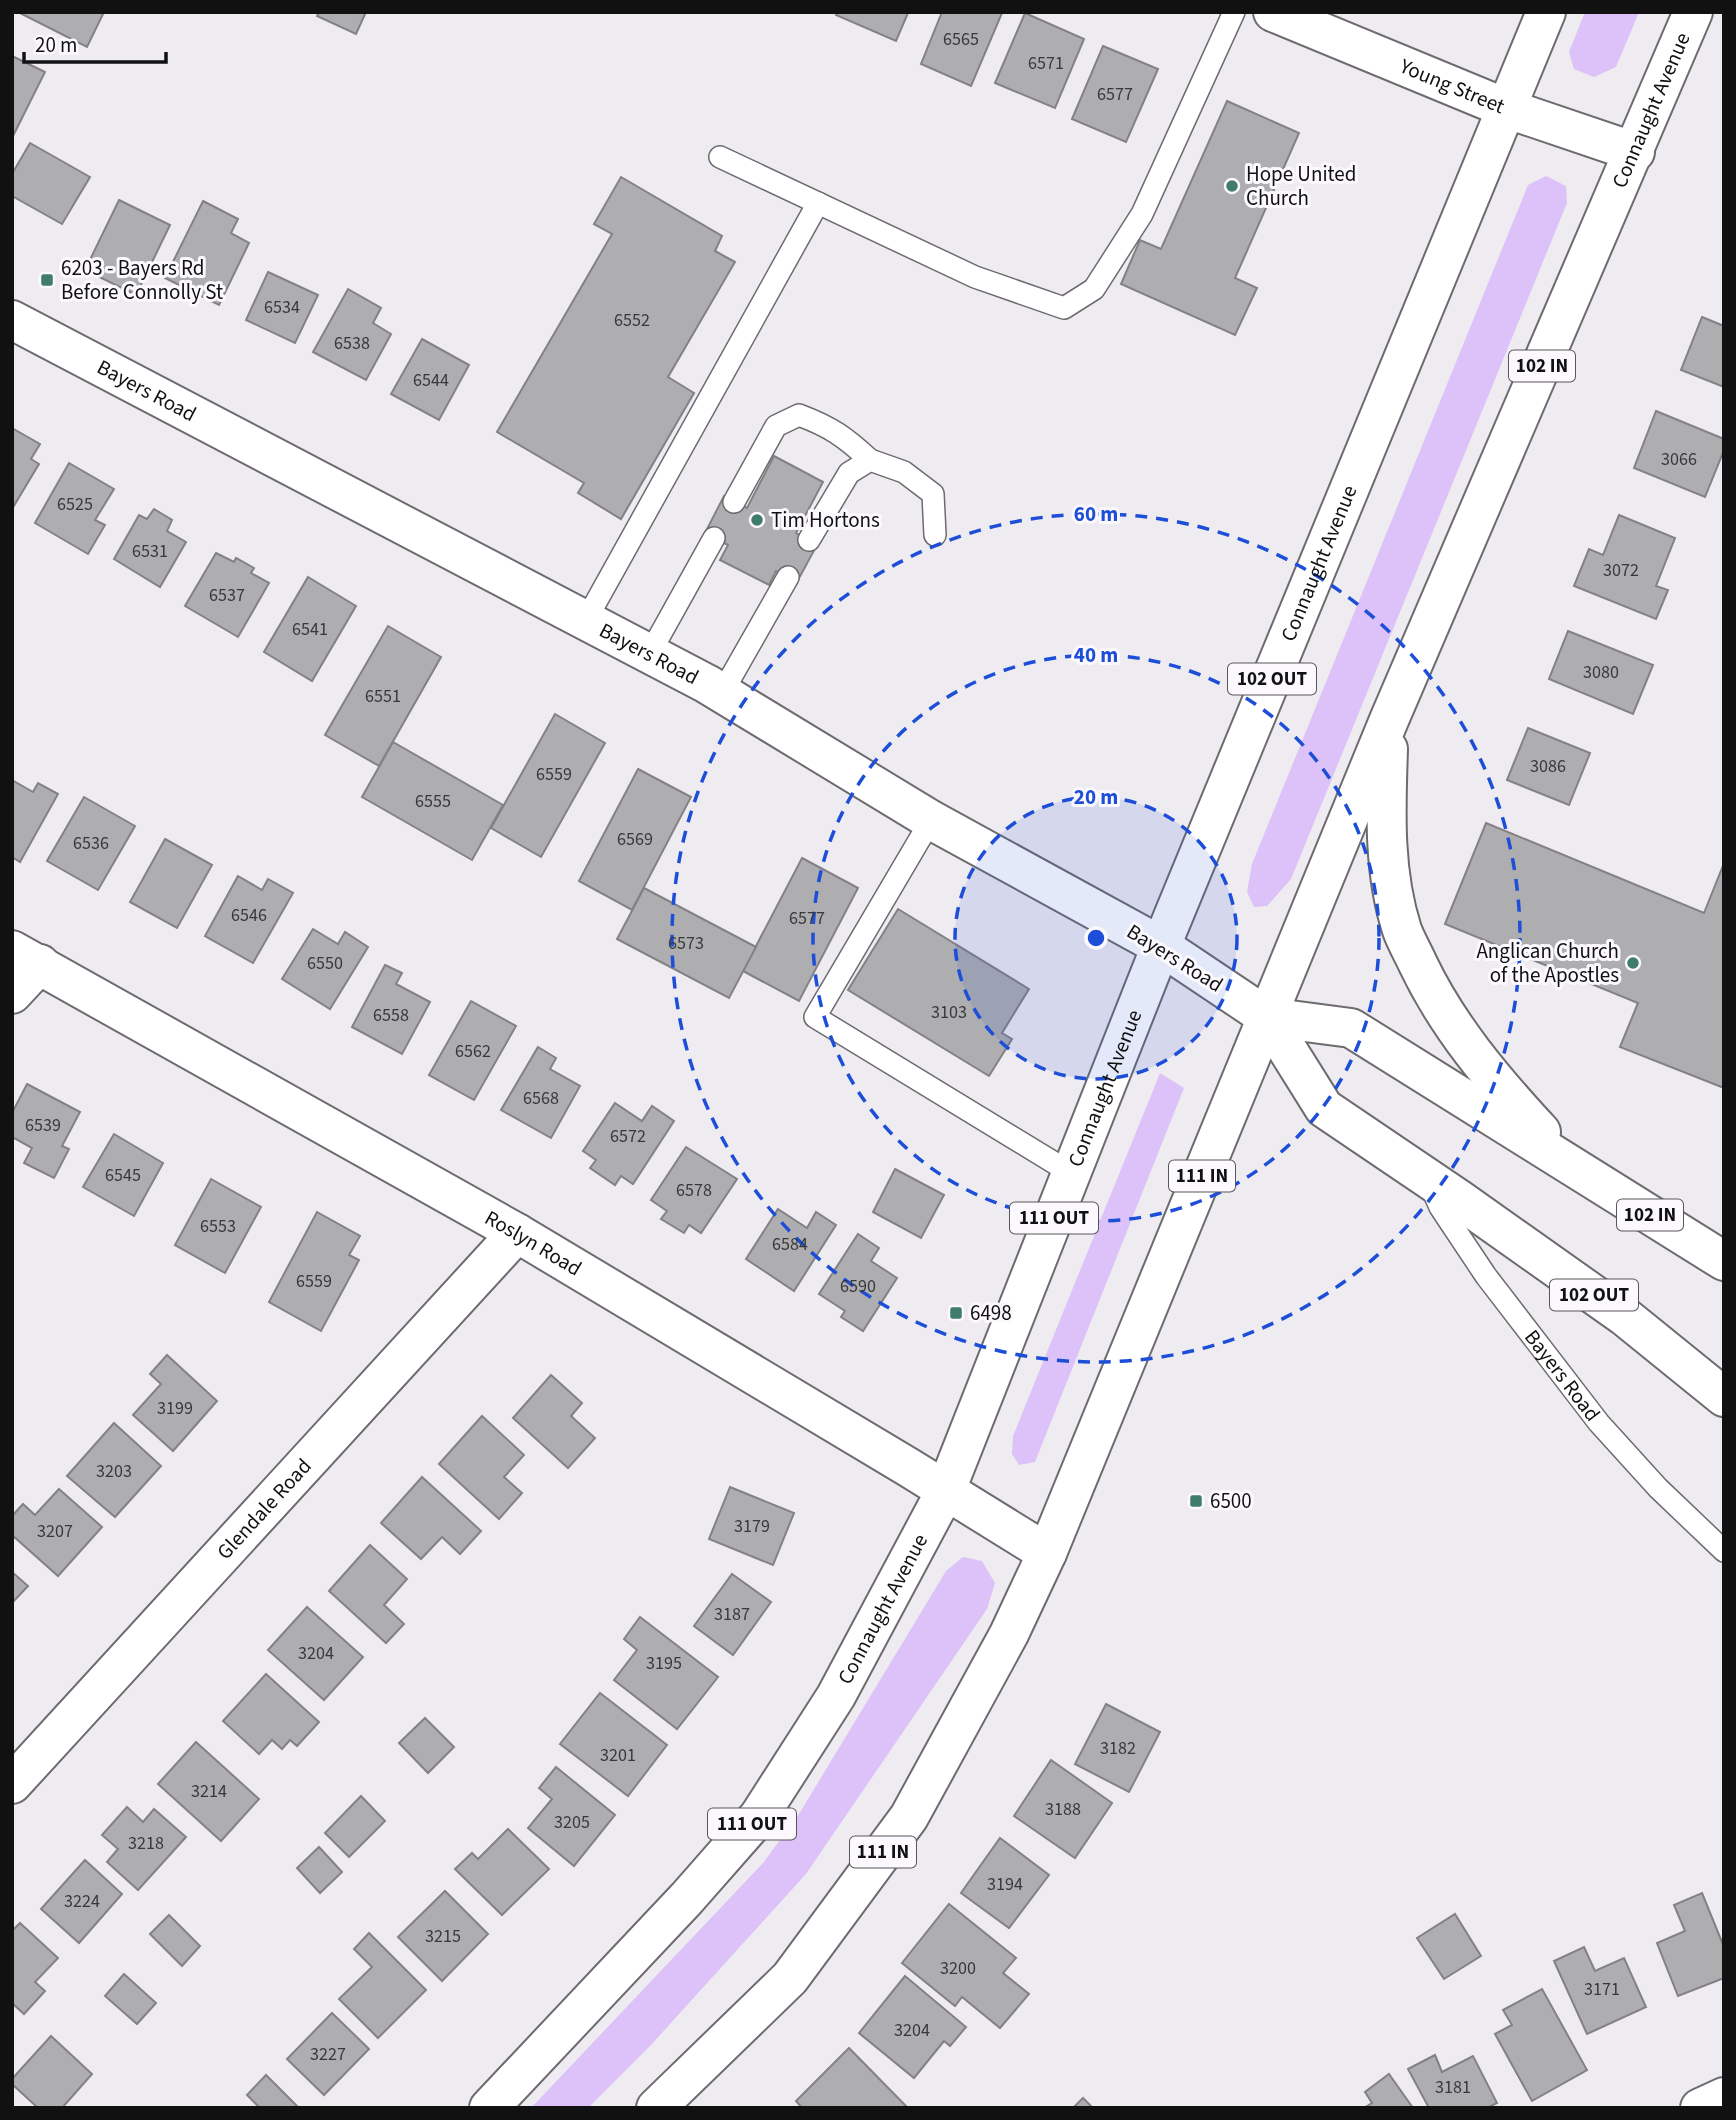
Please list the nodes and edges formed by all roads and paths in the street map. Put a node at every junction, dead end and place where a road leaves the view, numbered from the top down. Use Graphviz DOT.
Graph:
graph roads {
  1 [pos="1234,12"];
  2 [pos="1273,12"];
  3 [pos="1546,12"];
  4 [pos="1693,12"];
  5 [pos="1508,109"];
  6 [pos="1635,152"];
  7 [pos="720,157"];
  8 [pos="818,203"];
  9 [pos="12,320"];
  10 [pos="870,460"];
  11 [pos="734,502"];
  12 [pos="935,535"];
  13 [pos="714,538"];
  14 [pos="809,540"];
  15 [pos="788,577"];
  16 [pos="586,620"];
  17 [pos="650,653"];
  18 [pos="722,693"];
  19 [pos="1390,720"];
  20 [pos="931,820"];
  21 [pos="1161,946"];
  22 [pos="26,957"];
  23 [pos="12,994"];
  24 [pos="1267,1017"];
  25 [pos="1576,1169"];
  26 [pos="1071,1173"];
  27 [pos="1426,1177"];
  28 [pos="517,1233"];
  29 [pos="1724,1261"];
  30 [pos="1724,1397"];
  31 [pos="946,1490"];
  32 [pos="1724,1551"];
  33 [pos="1047,1553"];
  34 [pos="12,1784"];
  35 [pos="1724,2097"];
  36 [pos="489,2108"];
  37 [pos="656,2108"];
  38 [pos="1700,2108"];
  1 -- 8 [label="lane"];
  2 -- 5 [label="main road, Young Street"];
  3 -- 5 [label="main road, Connaught Avenue / 102 OUT"];
  4 -- 6 [label="main road, Connaught Avenue / 102 IN"];
  5 -- 6 [label="main road, Young Street"];
  5 -- 21 [label="main road, Connaught Avenue / 102 OUT"];
  6 -- 19 [label="main road, Connaught Avenue / 102 IN"];
  7 -- 8 [label="lane"];
  8 -- 16 [label="lane"];
  9 -- 16 [label="main road, Bayers Road"];
  10 -- 11 [label="lane"];
  10 -- 12 [label="lane"];
  10 -- 14 [label="lane"];
  13 -- 17 [label="lane"];
  15 -- 18 [label="lane"];
  16 -- 17 [label="main road, Bayers Road"];
  17 -- 18 [label="main road, Bayers Road"];
  18 -- 20 [label="main road, Bayers Road"];
  19 -- 24 [label="main road, Connaught Avenue"];
  19 -- 25 [label="main road"];
  20 -- 21 [label="main road, Bayers Road"];
  20 -- 26 [label="lane"];
  21 -- 24 [label="main road, Bayers Road / 102 OUT"];
  21 -- 26 [label="main road, Connaught Avenue / 111 OUT"];
  22 -- 23 [label="main road"];
  22 -- 28 [label="main road, Roslyn Road"];
  24 -- 25 [label="main road, Bayers Road"];
  24 -- 27 [label="main road, Bayers Road / 102 OUT"];
  24 -- 33 [label="main road, Connaught Avenue / 111 IN"];
  25 -- 29 [label="main road, Bayers Road / 102 IN"];
  26 -- 31 [label="main road, Connaught Avenue / 111 OUT"];
  27 -- 30 [label="main road, Bayers Road / 102 OUT"];
  27 -- 32 [label="lane, Bayers Road"];
  28 -- 31 [label="main road, Roslyn Road"];
  28 -- 34 [label="main road, Glendale Road"];
  31 -- 33 [label="main road, Roslyn Road"];
  31 -- 36 [label="main road, Connaught Avenue / 111 OUT"];
  33 -- 37 [label="main road, Connaught Avenue / 111 IN"];
  35 -- 38 [label="main road"];
}
